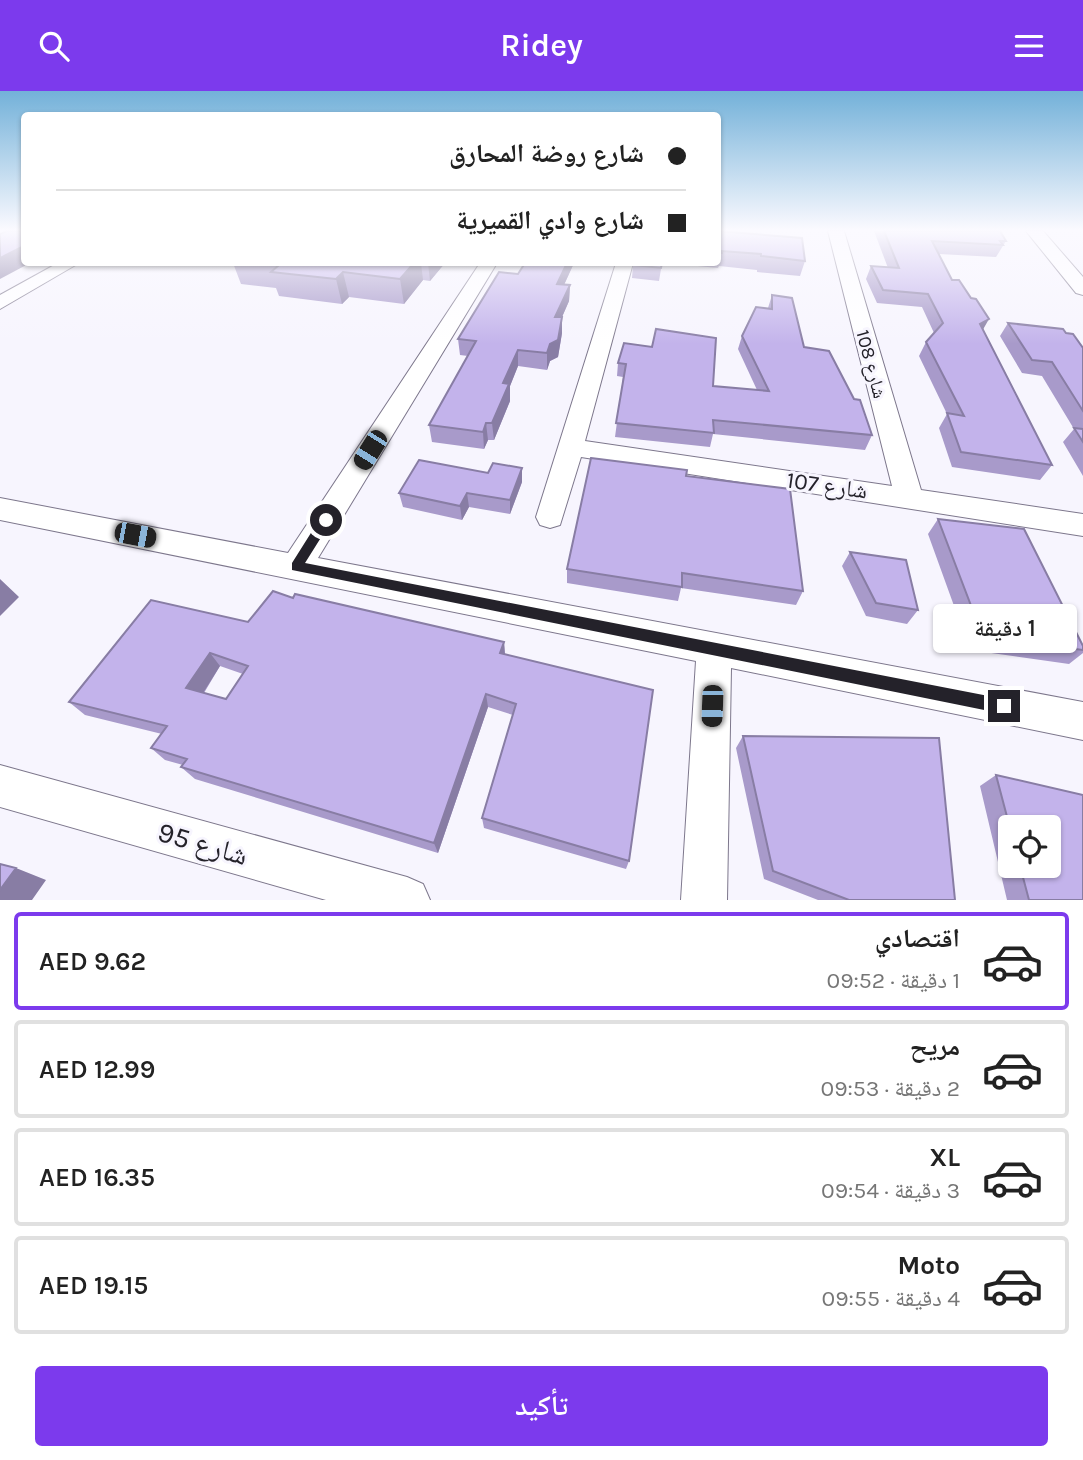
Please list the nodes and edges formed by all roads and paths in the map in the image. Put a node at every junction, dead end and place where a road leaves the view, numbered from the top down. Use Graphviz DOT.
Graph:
graph roads {
  1 [pos="60,269"];
  2 [pos="484,269"];
  3 [pos="622,269"];
  4 [pos="846,269"];
  5 [pos="1066,269"];
  6 [pos="1083,289"];
  7 [pos="0,303"];
  8 [pos="570,447"];
  9 [pos="909,497"];
  10 [pos="0,509"];
  11 [pos="551,517"];
  12 [pos="1083,525"];
  13 [pos="296,567"];
  14 [pos="714,651"];
  15 [pos="1083,722"];
  16 [pos="0,786"];
  17 [pos="407,900"];
  18 [pos="704,900"];
  1 -- 7 [label="street"];
  2 -- 13 [label="street"];
  3 -- 8 [label="street"];
  4 -- 9 [label="street, شارع 108"];
  5 -- 6 [label="street"];
  8 -- 9 [label="street, شارع 107"];
  8 -- 11 [label="street"];
  9 -- 12 [label="street, شارع 107"];
  10 -- 13 [label="street"];
  13 -- 14 [label="street"];
  14 -- 15 [label="street"];
  14 -- 18 [label="street"];
  16 -- 17 [label="street, شارع 95"];
}
